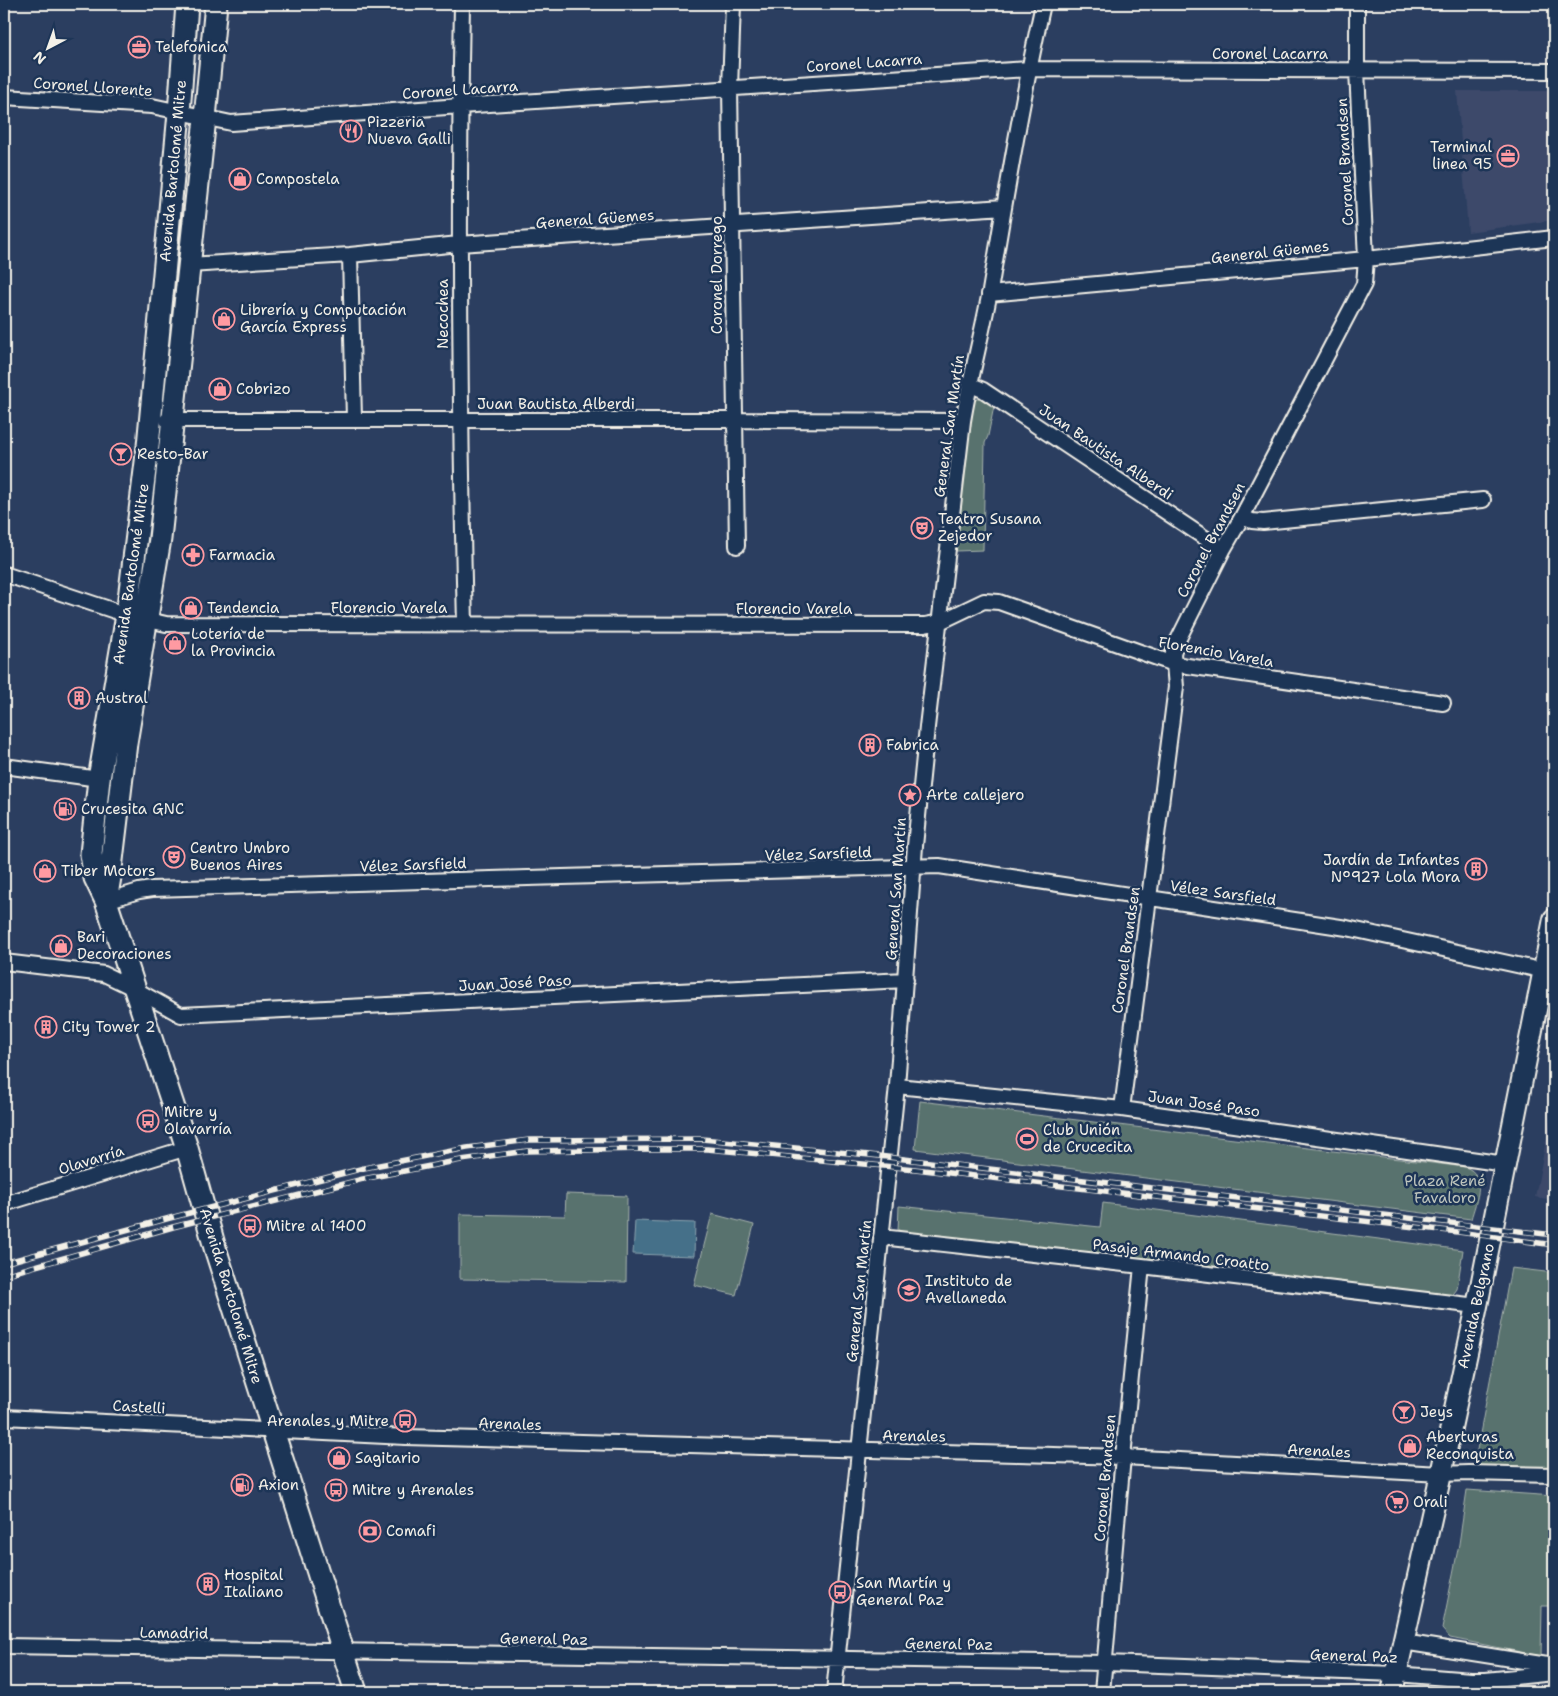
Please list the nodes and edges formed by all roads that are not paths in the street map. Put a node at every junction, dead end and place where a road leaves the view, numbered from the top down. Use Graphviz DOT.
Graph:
graph roads {
  1 [pos="187,4"];
  2 [pos="216,4"];
  3 [pos="462,4"];
  4 [pos="733,4"];
  5 [pos="1042,4"];
  6 [pos="1357,4"];
  7 [pos="1028,69"];
  8 [pos="1357,70"];
  9 [pos="1554,71"];
  10 [pos="730,88"];
  11 [pos="4,97"];
  12 [pos="460,106"];
  13 [pos="179,113"];
  14 [pos="205,118"];
  15 [pos="1004,207"];
  16 [pos="734,226"];
  17 [pos="1554,238"];
  18 [pos="459,244"];
  19 [pos="350,256"];
  20 [pos="1366,259"];
  21 [pos="189,265"];
  22 [pos="989,294"];
  23 [pos="969,384"];
  24 [pos="354,419"];
  25 [pos="150,420"];
  26 [pos="172,420"];
  27 [pos="460,420"];
  28 [pos="734,420"];
  29 [pos="963,421"];
  30 [pos="1483,500"];
  31 [pos="1242,517"];
  32 [pos="737,546"];
  33 [pos="1223,550"];
  34 [pos="4,574"];
  35 [pos="137,618"];
  36 [pos="940,622"];
  37 [pos="465,625"];
  38 [pos="1174,664"];
  39 [pos="1443,703"];
  40 [pos="4,766"];
  41 [pos="99,779"];
  42 [pos="914,867"];
  43 [pos="1150,899"];
  44 [pos="106,901"];
  45 [pos="1554,919"];
  46 [pos="4,962"];
  47 [pos="1549,971"];
  48 [pos="906,980"];
  49 [pos="134,988"];
  50 [pos="897,1086"];
  51 [pos="1122,1109"];
  52 [pos="187,1148"];
  53 [pos="1505,1164"];
  54 [pos="4,1204"];
  55 [pos="881,1237"];
  56 [pos="1142,1266"];
  57 [pos="1476,1306"];
  58 [pos="4,1417"];
  59 [pos="273,1429"];
  60 [pos="858,1451"];
  61 [pos="1123,1457"];
  62 [pos="1441,1474"];
  63 [pos="1554,1475"];
  64 [pos="1403,1642"];
  65 [pos="4,1646"];
  66 [pos="343,1652"];
  67 [pos="836,1659"];
  68 [pos="1106,1663"];
  69 [pos="1554,1666"];
  70 [pos="1554,1673"];
  71 [pos="1394,1683"];
  72 [pos="356,1692"];
  73 [pos="834,1692"];
  74 [pos="1102,1692"];
  1 -- 13 [label="main road, Avenida Bartolomé Mitre"];
  2 -- 14 [label="main road, Avenida Bartolomé Mitre"];
  3 -- 12 [label="street, Necochea"];
  4 -- 10 [label="street, Coronel Dorrego"];
  5 -- 7 [label="street, General San Martín"];
  6 -- 8 [label="street, Coronel Brandsen"];
  7 -- 8 [label="street, Coronel Lacarra"];
  7 -- 10 [label="street, Coronel Lacarra"];
  7 -- 15 [label="street, General San Martín"];
  8 -- 9 [label="street, Coronel Lacarra"];
  8 -- 20 [label="street, Coronel Brandsen"];
  10 -- 12 [label="street, Coronel Lacarra"];
  10 -- 16 [label="street, Coronel Dorrego"];
  11 -- 13 [label="street, Coronel Llorente"];
  12 -- 14 [label="street, Coronel Lacarra"];
  12 -- 18 [label="street, Necochea"];
  13 -- 14 [label="street, Coronel Lacarra"];
  13 -- 25 [label="main road, Avenida Bartolomé Mitre"];
  14 -- 21 [label="main road, Avenida Bartolomé Mitre"];
  15 -- 16 [label="street, General Güemes"];
  15 -- 22 [label="street, General San Martín"];
  16 -- 18 [label="street, General Güemes"];
  16 -- 28 [label="street, Coronel Dorrego"];
  17 -- 20 [label="street, General Güemes"];
  18 -- 19 [label="street, General Güemes"];
  18 -- 27 [label="street, Necochea"];
  19 -- 21 [label="street, General Güemes"];
  19 -- 24 [label="street"];
  20 -- 22 [label="street, General Güemes"];
  20 -- 31 [label="street, Coronel Brandsen"];
  21 -- 26 [label="main road, Avenida Bartolomé Mitre"];
  22 -- 23 [label="street, General San Martín"];
  23 -- 29 [label="street, General San Martín"];
  23 -- 33 [label="street, Juan Bautista Alberdi"];
  24 -- 26 [label="street, Juan Bautista Alberdi"];
  24 -- 27 [label="street, Juan Bautista Alberdi"];
  25 -- 26 [label="street, Juan Bautista Alberdi"];
  25 -- 35 [label="main road, Avenida Bartolomé Mitre"];
  26 -- 35 [label="main road, Avenida Bartolomé Mitre"];
  27 -- 28 [label="street, Juan Bautista Alberdi"];
  27 -- 37 [label="street, Necochea"];
  28 -- 29 [label="street, Juan Bautista Alberdi"];
  28 -- 32 [label="street, Coronel Dorrego"];
  29 -- 36 [label="street, General San Martín"];
  30 -- 31 [label="street"];
  31 -- 33 [label="street, Coronel Brandsen"];
  33 -- 38 [label="street, Coronel Brandsen"];
  34 -- 35 [label="street, Florencio Varela"];
  35 -- 37 [label="street, Florencio Varela"];
  35 -- 41 [label="main road, Avenida Bartolomé Mitre"];
  35 -- 44 [label="main road, Avenida Bartolomé Mitre"];
  36 -- 37 [label="street, Florencio Varela"];
  36 -- 38 [label="street, Florencio Varela"];
  36 -- 42 [label="street, General San Martín"];
  38 -- 39 [label="street, Florencio Varela"];
  38 -- 43 [label="street, Coronel Brandsen"];
  40 -- 41 [label="street"];
  41 -- 44 [label="main road, Avenida Bartolomé Mitre"];
  42 -- 43 [label="street, Vélez Sarsfield"];
  42 -- 44 [label="street, Vélez Sarsfield"];
  42 -- 48 [label="street, General San Martín"];
  43 -- 47 [label="street, Vélez Sarsfield"];
  43 -- 51 [label="street, Coronel Brandsen"];
  44 -- 49 [label="main road, Avenida Bartolomé Mitre"];
  45 -- 47 [label="main road, Avenida Belgrano"];
  46 -- 49 [label="street, Juan José Paso"];
  47 -- 53 [label="main road, Avenida Belgrano"];
  48 -- 49 [label="street, Juan José Paso"];
  48 -- 50 [label="street, General San Martín"];
  49 -- 52 [label="main road, Avenida Bartolomé Mitre"];
  50 -- 51 [label="street, Juan José Paso"];
  50 -- 55 [label="street, General San Martín"];
  51 -- 53 [label="street, Juan José Paso"];
  52 -- 54 [label="street, Olavarría"];
  52 -- 59 [label="main road, Avenida Bartolomé Mitre"];
  53 -- 57 [label="main road, Avenida Belgrano"];
  55 -- 56 [label="street, Pasaje Armando Croatto"];
  55 -- 60 [label="street, General San Martín"];
  56 -- 57 [label="street, Pasaje Armando Croatto"];
  56 -- 61 [label="street, Coronel Brandsen"];
  57 -- 62 [label="main road, Avenida Belgrano"];
  58 -- 59 [label="street, Castelli"];
  59 -- 60 [label="street, Arenales"];
  59 -- 66 [label="main road, Avenida Bartolomé Mitre"];
  60 -- 61 [label="street, Arenales"];
  60 -- 67 [label="street, General San Martín"];
  61 -- 62 [label="street, Arenales"];
  61 -- 68 [label="street, Coronel Brandsen"];
  62 -- 63 [label="street, Arenales"];
  62 -- 64 [label="main road, Avenida Belgrano"];
  64 -- 69 [label="street, General Paz"];
  64 -- 71 [label="main road, Avenida Belgrano"];
  65 -- 66 [label="street, Lamadrid"];
  66 -- 67 [label="street, General Paz"];
  66 -- 72 [label="main road, Avenida Bartolomé Mitre"];
  67 -- 68 [label="street, General Paz"];
  67 -- 73 [label="street, General San Martín"];
  68 -- 71 [label="street, General Paz"];
  68 -- 74 [label="street, Coronel Brandsen"];
  70 -- 71 [label="street, General Paz"];
}
